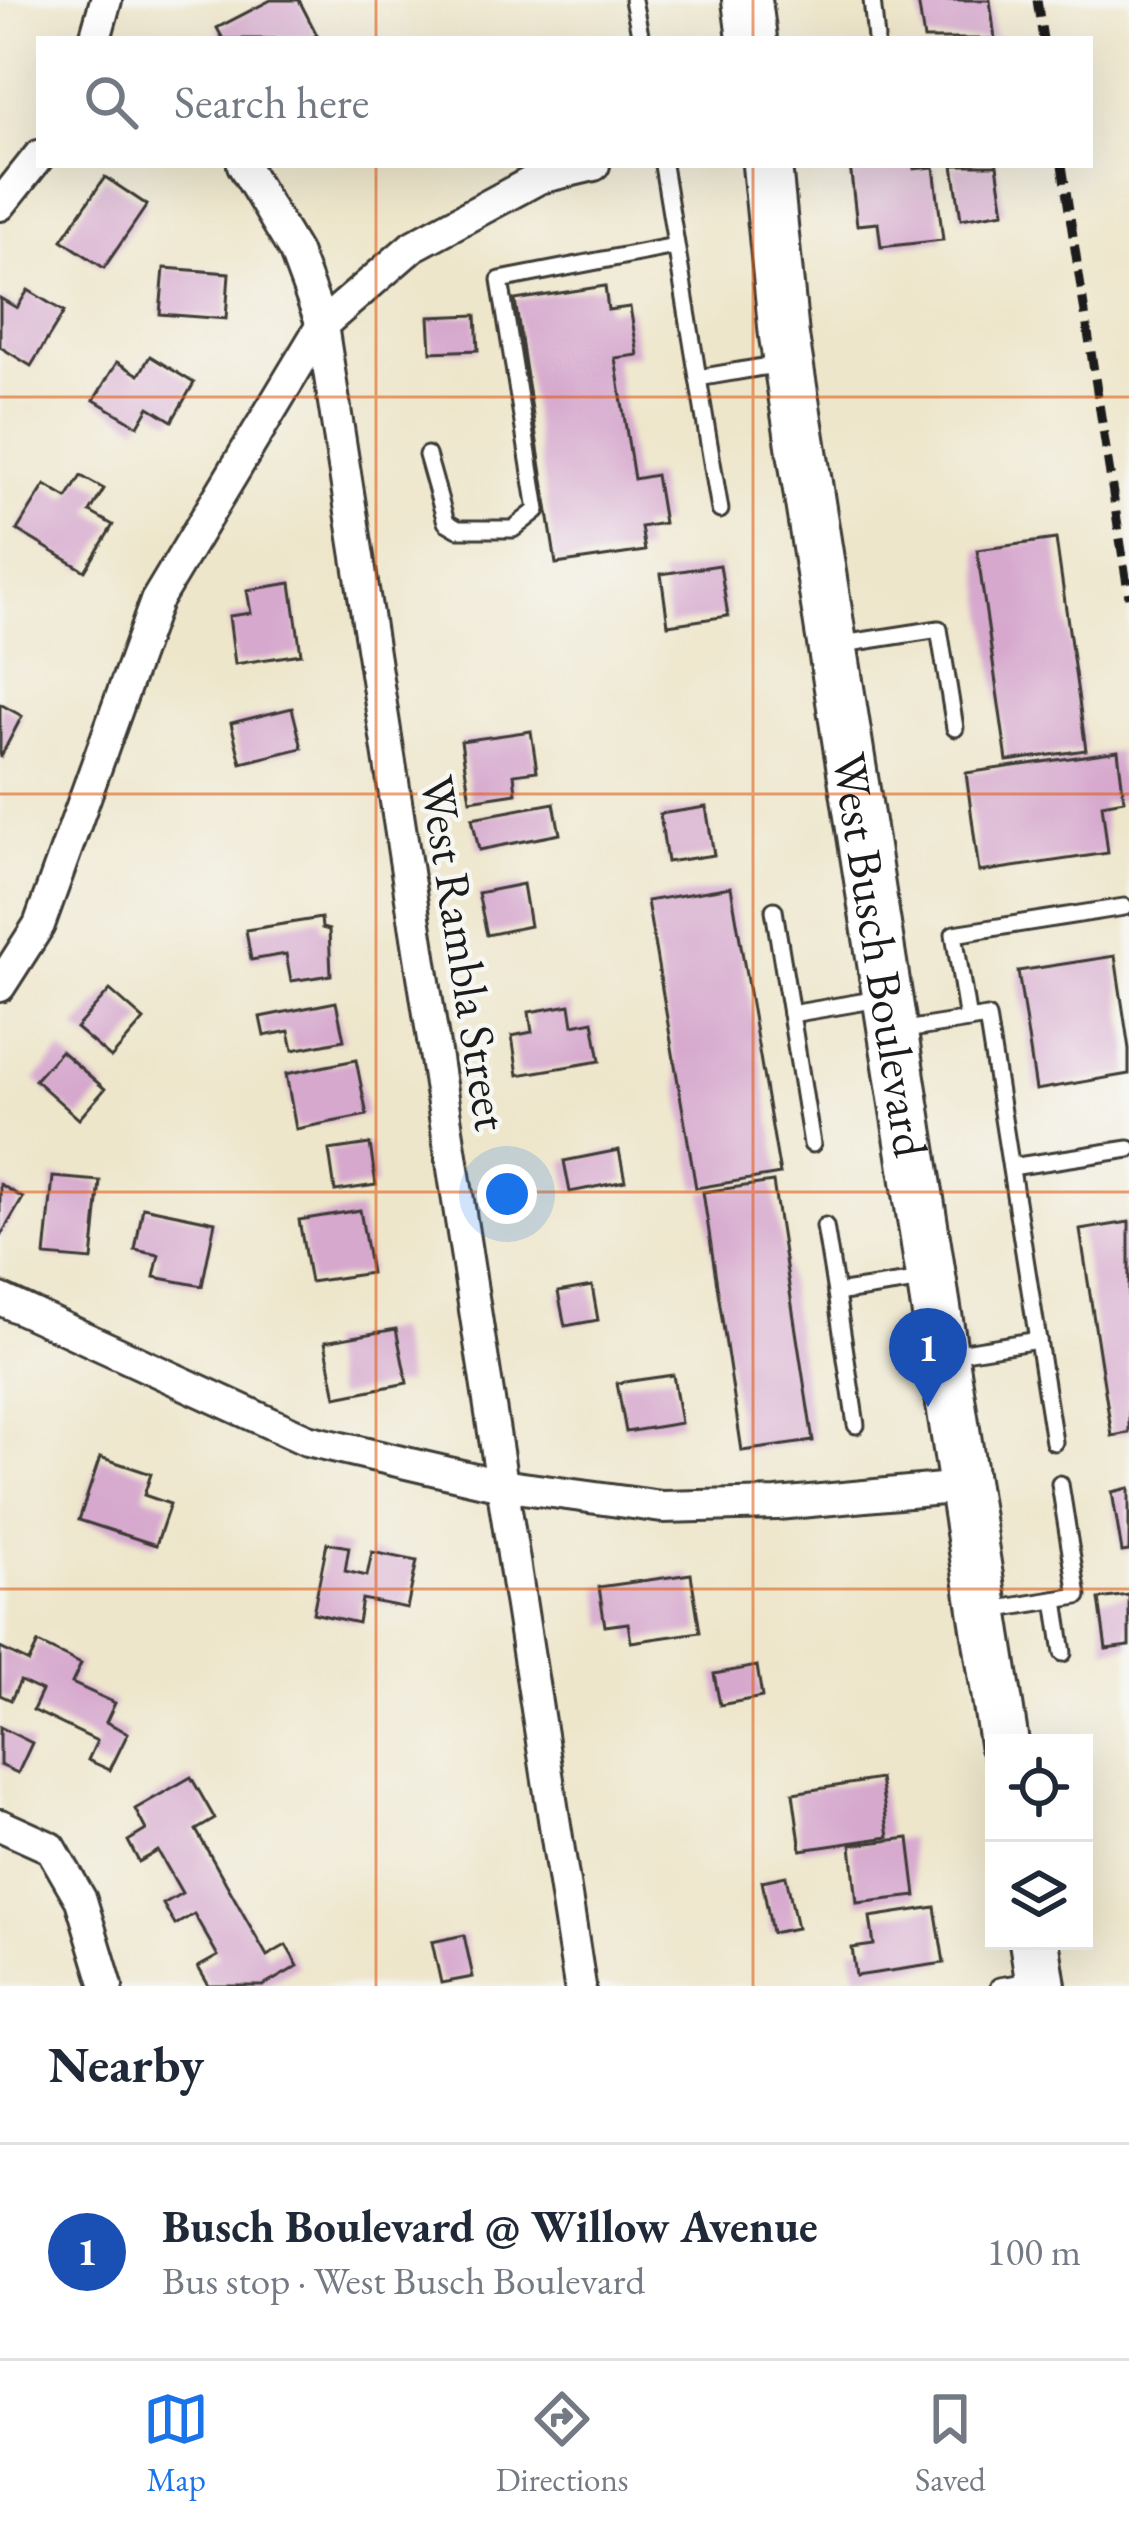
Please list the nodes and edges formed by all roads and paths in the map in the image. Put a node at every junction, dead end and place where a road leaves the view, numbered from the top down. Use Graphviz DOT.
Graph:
graph roads {
  1 [pos="106,0"];
  2 [pos="633,0"];
  3 [pos="747,0"];
  4 [pos="777,0"];
  5 [pos="872,0"];
  6 [pos="97,36"];
  7 [pos="640,36"];
  8 [pos="752,36"];
  9 [pos="774,36"];
  10 [pos="876,36"];
  11 [pos="36,160"];
  12 [pos="245,168"];
  13 [pos="581,168"];
  14 [pos="663,168"];
  15 [pos="767,168"];
  16 [pos="0,205"];
  17 [pos="675,246"];
  18 [pos="322,325"];
  19 [pos="788,362"];
  20 [pos="698,378"];
  21 [pos="427,455"];
  22 [pos="720,510"];
  23 [pos="833,645"];
  24 [pos="956,728"];
  25 [pos="1124,907"];
  26 [pos="774,910"];
  27 [pos="0,986"];
  28 [pos="791,1014"];
  29 [pos="890,1014"];
  30 [pos="968,1020"];
  31 [pos="812,1144"];
  32 [pos="1129,1149"];
  33 [pos="1011,1167"];
  34 [pos="825,1226"];
  35 [pos="932,1278"];
  36 [pos="836,1294"];
  37 [pos="0,1299"];
  38 [pos="1038,1340"];
  39 [pos="943,1355"];
  40 [pos="856,1425"];
  41 [pos="1054,1442"];
  42 [pos="1060,1484"];
  43 [pos="501,1485"];
  44 [pos="964,1486"];
  45 [pos="1055,1600"];
  46 [pos="983,1611"];
  47 [pos="1063,1653"];
  48 [pos="1003,1734"];
  49 [pos="0,1825"];
  50 [pos="100,1985"];
  51 [pos="580,1986"];
  1 -- 6 [label="street"];
  2 -- 7 [label="lane"];
  3 -- 8 [label="main road"];
  4 -- 9 [label="main road"];
  5 -- 10 [label="lane"];
  11 -- 16 [label="street"];
  12 -- 18 [label="street, West Rambla Street"];
  13 -- 18 [label="street"];
  14 -- 17 [label="lane"];
  15 -- 19 [label="main road, West Busch Boulevard"];
  17 -- 20 [label="lane"];
  17 -- 21 [label="lane"];
  18 -- 27 [label="street"];
  18 -- 43 [label="street, West Rambla Street"];
  19 -- 20 [label="lane"];
  19 -- 23 [label="main road, West Busch Boulevard"];
  20 -- 22 [label="lane"];
  23 -- 24 [label="lane"];
  23 -- 29 [label="main road, West Busch Boulevard"];
  25 -- 30 [label="lane"];
  26 -- 28 [label="lane"];
  28 -- 29 [label="lane"];
  28 -- 31 [label="lane"];
  29 -- 30 [label="lane"];
  29 -- 35 [label="main road, West Busch Boulevard"];
  30 -- 33 [label="lane"];
  32 -- 33 [label="lane"];
  33 -- 38 [label="lane"];
  34 -- 36 [label="lane"];
  35 -- 36 [label="lane"];
  35 -- 39 [label="main road, West Busch Boulevard"];
  36 -- 40 [label="lane"];
  37 -- 43 [label="street"];
  38 -- 39 [label="lane"];
  38 -- 41 [label="lane"];
  39 -- 44 [label="main road, West Busch Boulevard"];
  42 -- 45 [label="lane"];
  43 -- 44 [label="street"];
  43 -- 51 [label="street, West Rambla Street"];
  44 -- 46 [label="main road, West Busch Boulevard"];
  45 -- 46 [label="lane"];
  45 -- 47 [label="lane"];
  46 -- 48 [label="main road, West Busch Boulevard"];
  49 -- 50 [label="street"];
}
